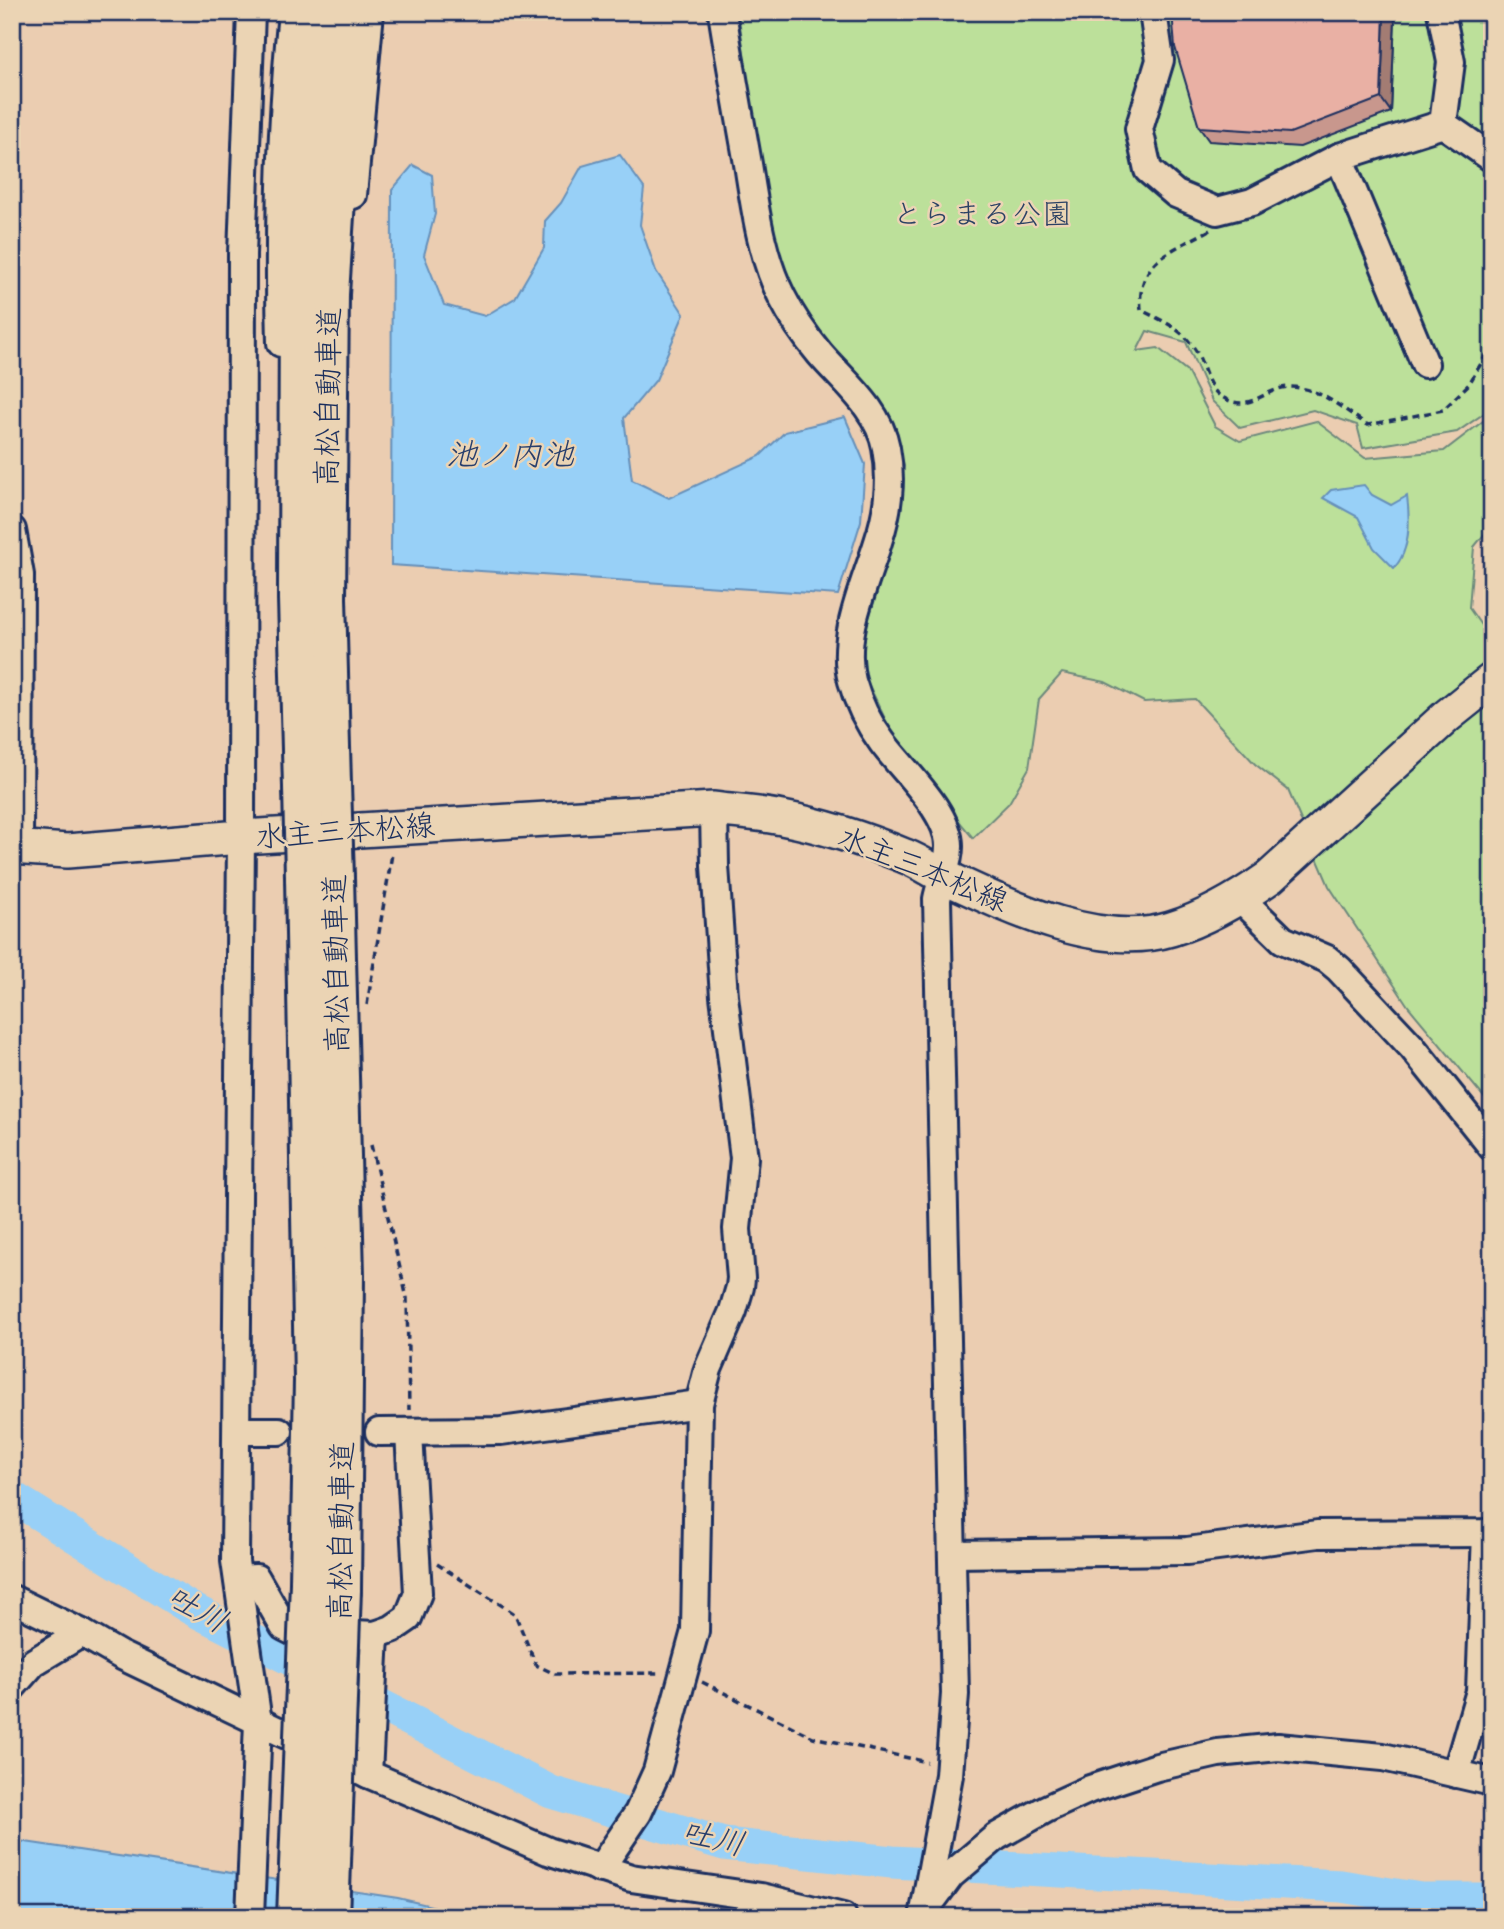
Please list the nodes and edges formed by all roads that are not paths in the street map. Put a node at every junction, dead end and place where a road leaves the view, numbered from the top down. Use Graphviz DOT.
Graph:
graph roads {
  1 [pos="251,12"];
  2 [pos="292,12"];
  3 [pos="313,12"];
  4 [pos="347,12"];
  5 [pos="370,12"];
  6 [pos="722,12"];
  7 [pos="1153,12"];
  8 [pos="1441,12"];
  9 [pos="1443,124"];
  10 [pos="1339,157"];
  11 [pos="1492,158"];
  12 [pos="1425,364"];
  13 [pos="12,530"];
  14 [pos="312,599"];
  15 [pos="1492,680"];
  16 [pos="714,809"];
  17 [pos="241,837"];
  18 [pos="16,847"];
  19 [pos="942,875"];
  20 [pos="1240,898"];
  21 [pos="1492,1147"];
  22 [pos="699,1404"];
  23 [pos="238,1431"];
  24 [pos="279,1431"];
  25 [pos="379,1432"];
  26 [pos="409,1433"];
  27 [pos="1489,1532"];
  28 [pos="954,1554"];
  29 [pos="238,1579"];
  30 [pos="326,1586"];
  31 [pos="12,1599"];
  32 [pos="82,1633"];
  33 [pos="375,1635"];
  34 [pos="12,1687"];
  35 [pos="258,1722"];
  36 [pos="368,1774"];
  37 [pos="1456,1774"];
  38 [pos="1492,1782"];
  39 [pos="600,1869"];
  40 [pos="924,1913"];
  41 [pos="250,1917"];
  42 [pos="297,1917"];
  43 [pos="329,1917"];
  44 [pos="843,1917"];
  1 -- 17 [label="street"];
  2 -- 14 [label="street"];
  3 -- 14 [label="highway, 高松自動車道"];
  4 -- 14 [label="highway, 高松自動車道"];
  5 -- 14 [label="street"];
  6 -- 19 [label="street"];
  7 -- 10 [label="street"];
  8 -- 9 [label="street"];
  9 -- 10 [label="street"];
  9 -- 11 [label="street"];
  10 -- 12 [label="street"];
  13 -- 18 [label="street"];
  14 -- 30 [label="highway, 高松自動車道, bridge"];
  15 -- 20 [label="main road, 水主三本松線"];
  16 -- 17 [label="main road, 水主三本松線"];
  16 -- 19 [label="main road, 水主三本松線"];
  16 -- 22 [label="street"];
  17 -- 18 [label="main road, 水主三本松線"];
  17 -- 23 [label="street"];
  19 -- 20 [label="main road, 水主三本松線"];
  19 -- 28 [label="street"];
  20 -- 21 [label="street"];
  22 -- 26 [label="street"];
  22 -- 39 [label="street"];
  23 -- 24 [label="street"];
  23 -- 29 [label="street"];
  25 -- 26 [label="street"];
  26 -- 33 [label="street"];
  27 -- 28 [label="street"];
  27 -- 37 [label="street"];
  28 -- 40 [label="street"];
  29 -- 33 [label="street"];
  29 -- 35 [label="street"];
  30 -- 42 [label="highway, 高松自動車道, bridge"];
  30 -- 43 [label="highway, 高松自動車道, bridge"];
  31 -- 32 [label="street"];
  32 -- 34 [label="street"];
  32 -- 35 [label="street"];
  33 -- 36 [label="street"];
  35 -- 36 [label="street"];
  35 -- 41 [label="street"];
  36 -- 39 [label="street"];
  37 -- 38 [label="street"];
  37 -- 40 [label="street"];
  39 -- 44 [label="street"];
}
